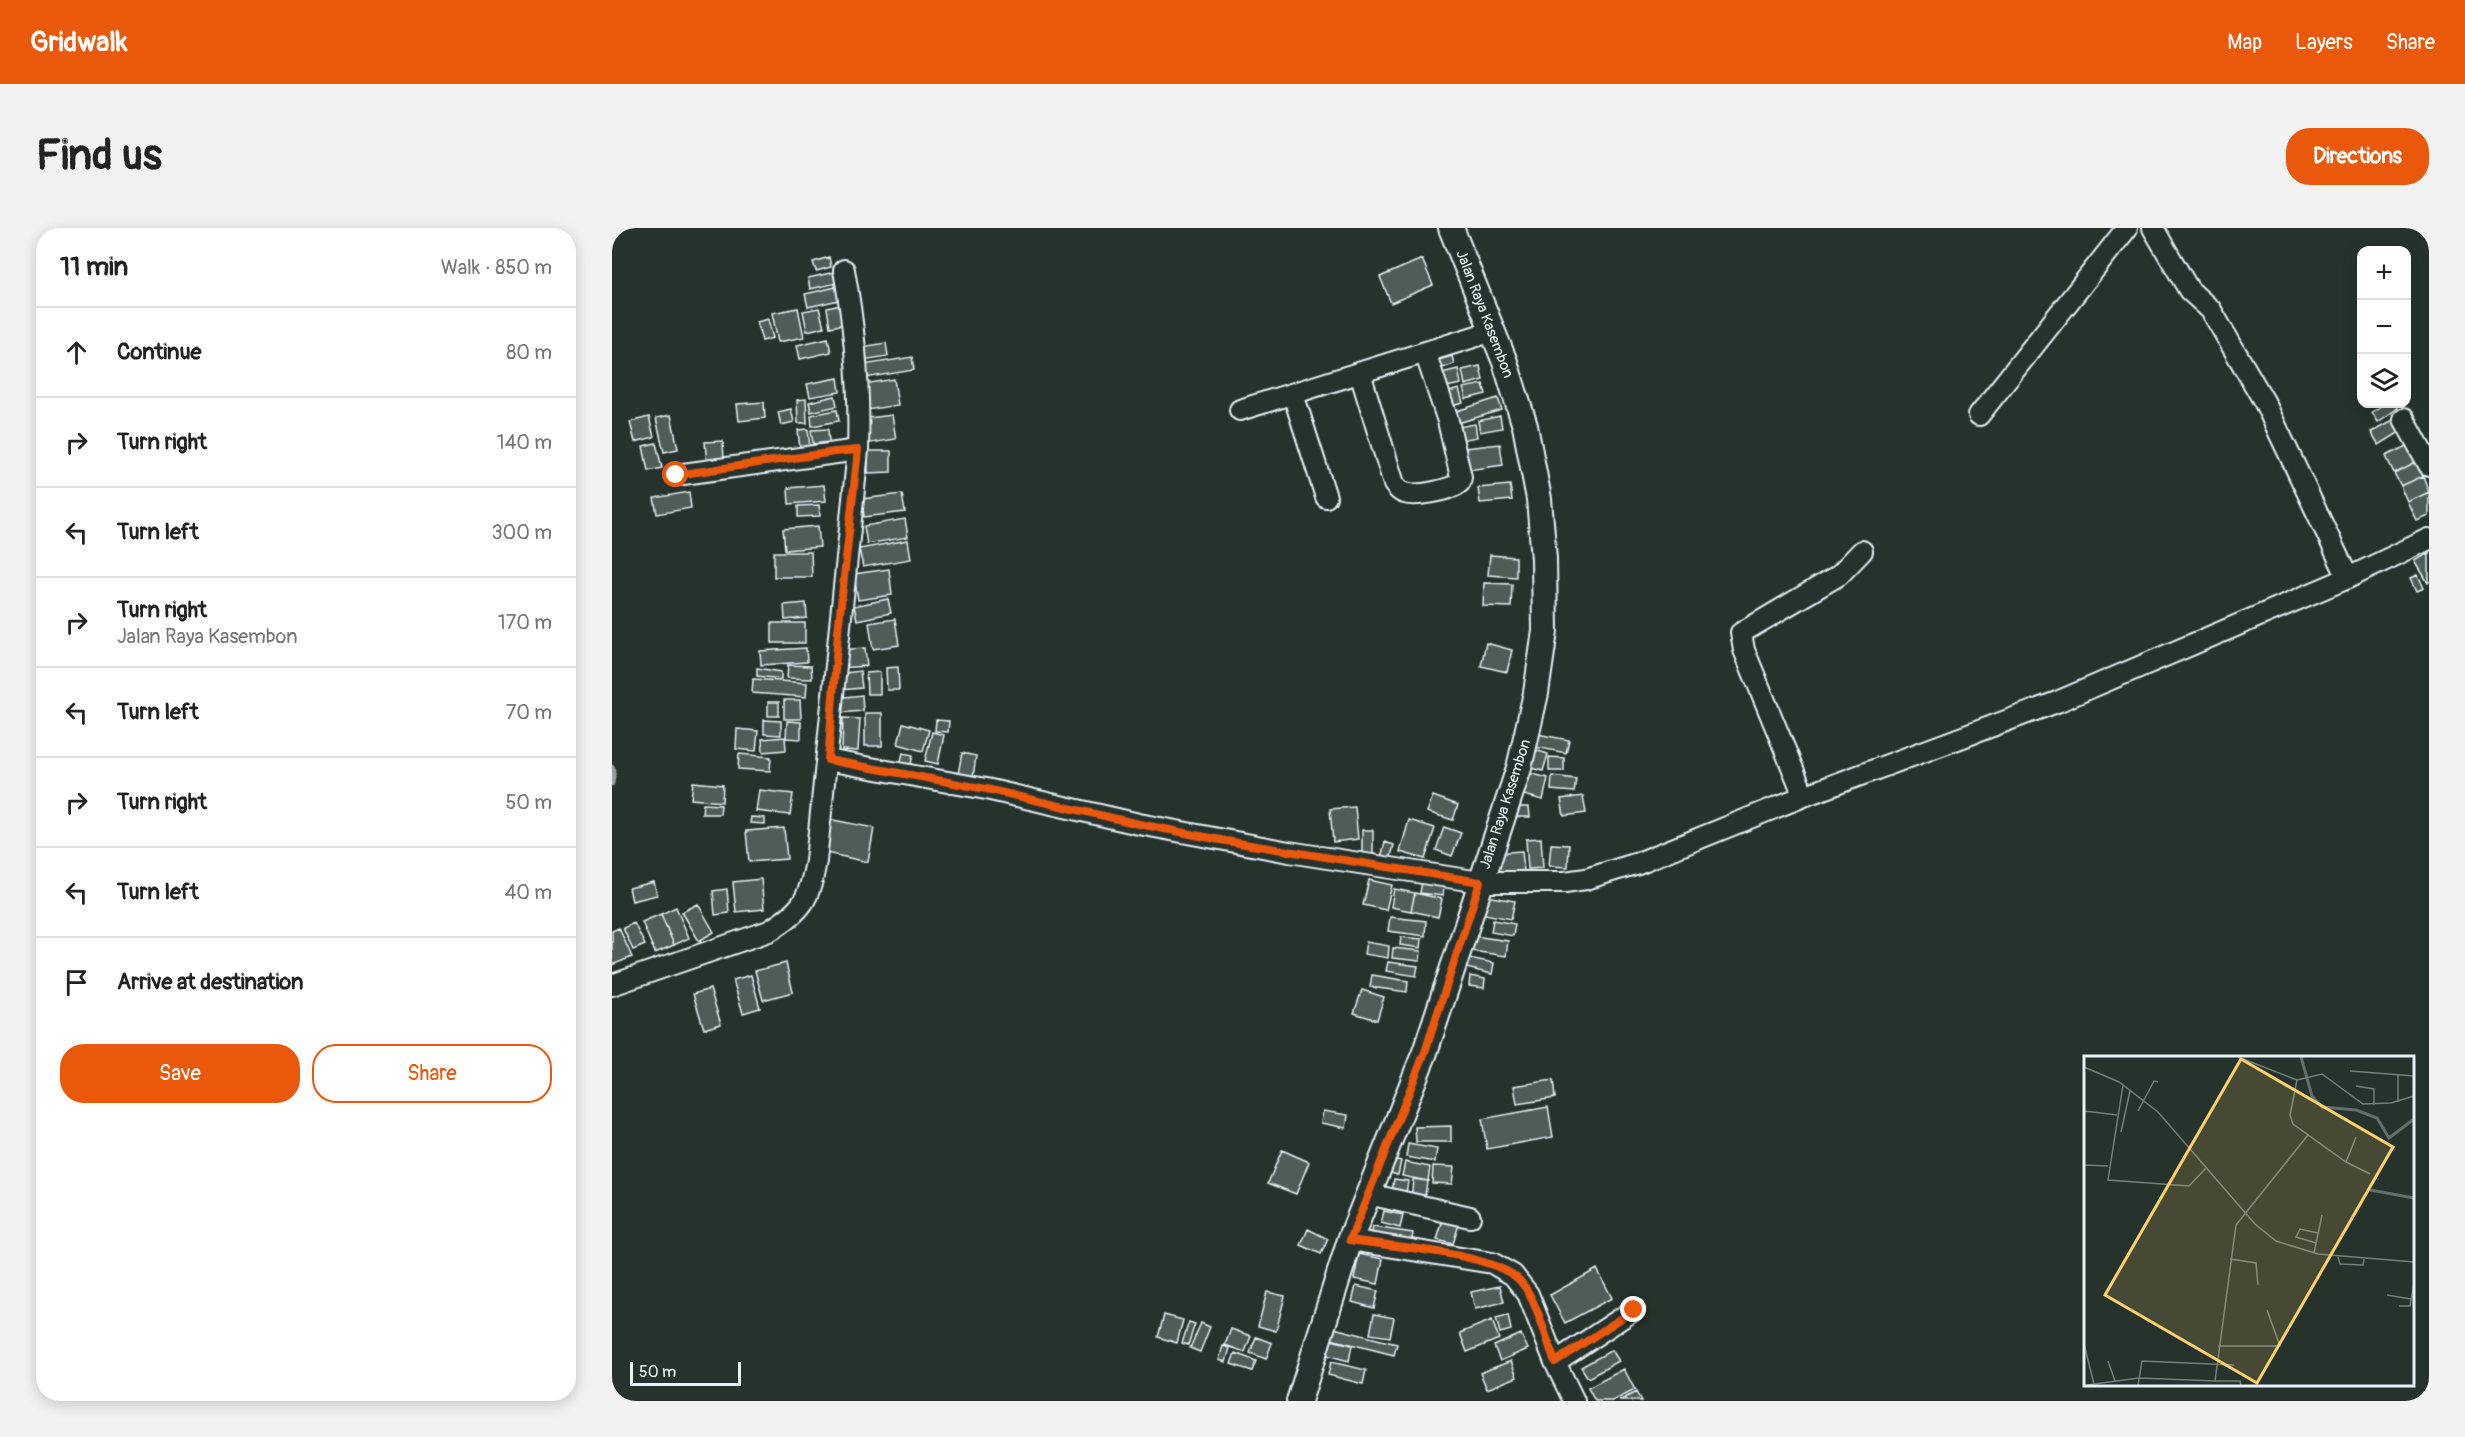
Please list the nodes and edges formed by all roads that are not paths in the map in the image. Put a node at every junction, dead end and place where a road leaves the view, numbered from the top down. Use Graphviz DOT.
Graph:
graph roads {
  1 [pos="1451,228"];
  2 [pos="2127,228"];
  3 [pos="2153,228"];
  4 [pos="844,270"];
  5 [pos="1493,331"];
  6 [pos="1425,352"];
  7 [pos="1360,373"];
  8 [pos="1293,394"];
  9 [pos="1240,410"];
  10 [pos="1979,415"];
  11 [pos="2404,419"];
  12 [pos="858,450"];
  13 [pos="2429,465"];
  14 [pos="676,475"];
  15 [pos="1326,497"];
  16 [pos="2429,539"];
  17 [pos="1863,551"];
  18 [pos="2348,578"];
  19 [pos="828,760"];
  20 [pos="1804,796"];
  21 [pos="1480,882"];
  22 [pos="612,986"];
  23 [pos="1368,1194"];
  24 [pos="1470,1217"];
  25 [pos="1350,1240"];
  26 [pos="1634,1310"];
  27 [pos="1555,1362"];
  28 [pos="1299,1401"];
  29 [pos="1574,1401"];
  1 -- 5 [label="main road, Jalan Raya Kasembon"];
  2 -- 10 [label="street"];
  3 -- 18 [label="street"];
  4 -- 12 [label="street"];
  5 -- 6 [label="street"];
  5 -- 21 [label="main road, Jalan Raya Kasembon"];
  6 -- 7 [label="street"];
  6 -- 7 [label="street"];
  7 -- 8 [label="street"];
  8 -- 9 [label="street"];
  8 -- 15 [label="street"];
  11 -- 13 [label="street"];
  12 -- 14 [label="street"];
  12 -- 19 [label="street"];
  16 -- 18 [label="street"];
  17 -- 20 [label="street"];
  18 -- 20 [label="street"];
  19 -- 21 [label="street"];
  19 -- 22 [label="street"];
  20 -- 21 [label="street"];
  21 -- 23 [label="main road, Jalan Raya Kasembon"];
  23 -- 24 [label="street"];
  23 -- 25 [label="main road, Jalan Raya Kasembon"];
  25 -- 27 [label="street"];
  25 -- 28 [label="main road, Jalan Raya Kasembon"];
  26 -- 27 [label="street"];
  27 -- 29 [label="street"];
}
